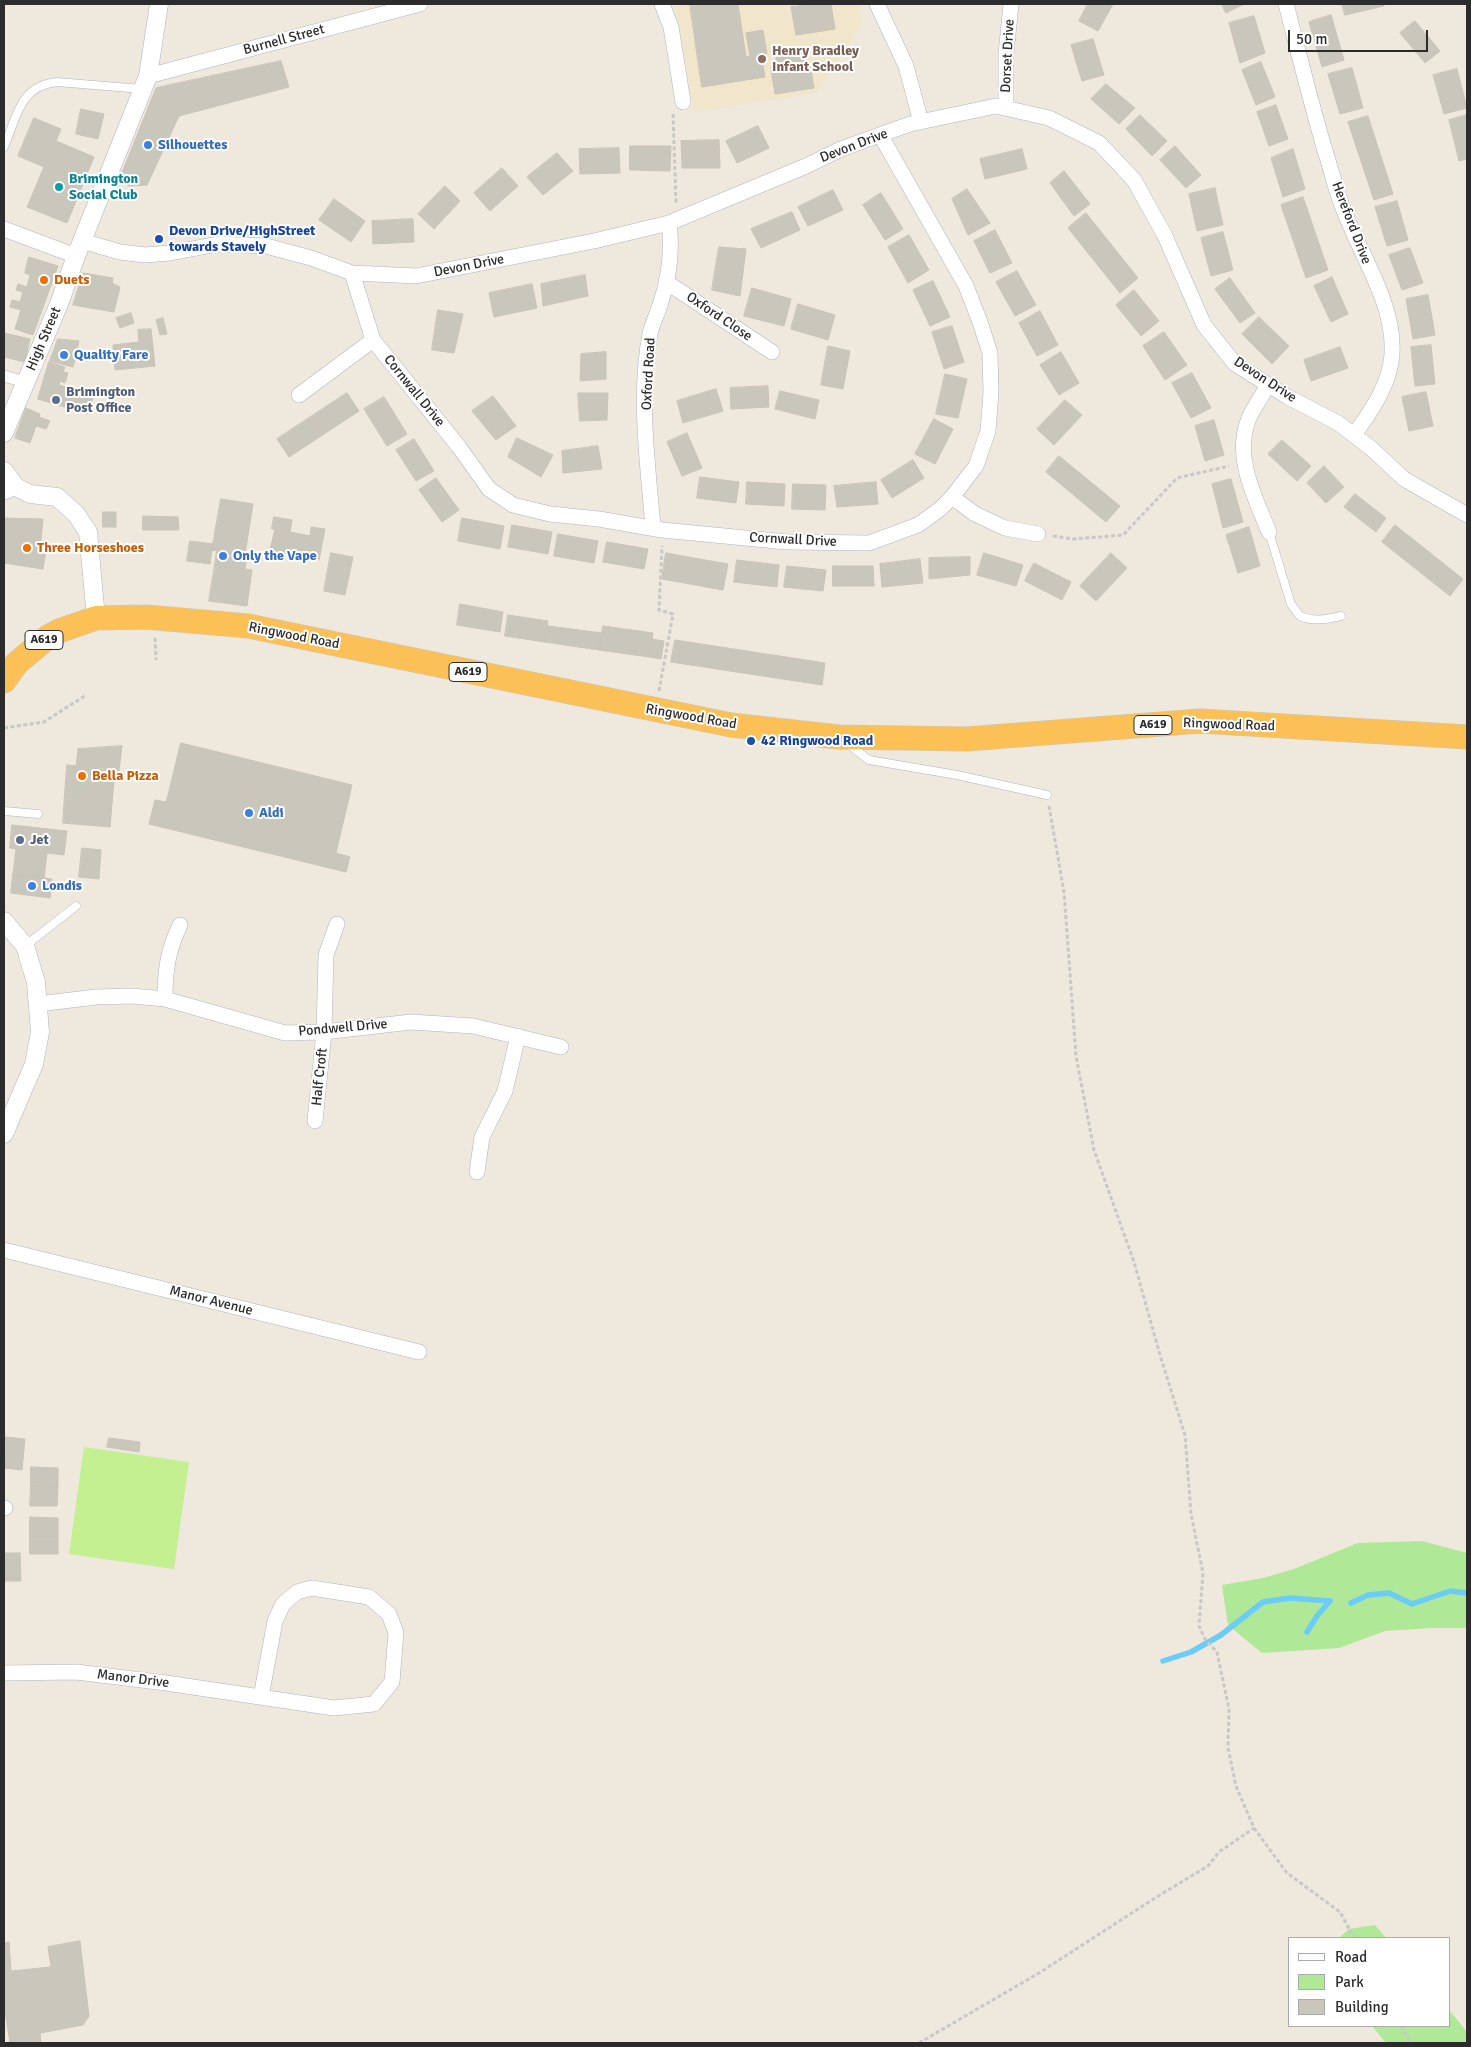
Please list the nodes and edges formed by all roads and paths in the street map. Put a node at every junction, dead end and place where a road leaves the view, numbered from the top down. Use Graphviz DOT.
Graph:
graph roads {
  1 [pos="158,4"];
  2 [pos="420,4"];
  3 [pos="662,4"];
  4 [pos="877,4"];
  5 [pos="1011,4"];
  6 [pos="1286,4"];
  7 [pos="145,82"];
  8 [pos="683,102"];
  9 [pos="1006,108"];
  10 [pos="922,122"];
  11 [pos="881,136"];
  12 [pos="4,147"];
  13 [pos="673,222"];
  14 [pos="4,229"];
  15 [pos="79,249"];
  16 [pos="352,273"];
  17 [pos="666,282"];
  18 [pos="373,340"];
  19 [pos="772,352"];
  20 [pos="4,376"];
  21 [pos="26,382"];
  22 [pos="1268,385"];
  23 [pos="300,395"];
  24 [pos="4,433"];
  25 [pos="1354,435"];
  26 [pos="1244,462"];
  27 [pos="4,471"];
  28 [pos="10,489"];
  29 [pos="952,497"];
  30 [pos="1467,515"];
  31 [pos="658,528"];
  32 [pos="1269,532"];
  33 [pos="1038,534"];
  34 [pos="1341,616"];
  35 [pos="96,618"];
  36 [pos="155,644"];
  37 [pos="156,660"];
  38 [pos="4,681"];
  39 [pos="86,695"];
  40 [pos="655,711"];
  41 [pos="4,728"];
  42 [pos="838,737"];
  43 [pos="1467,737"];
  44 [pos="1047,795"];
  45 [pos="4,811"];
  46 [pos="38,814"];
  47 [pos="76,906"];
  48 [pos="4,921"];
  49 [pos="337,924"];
  50 [pos="180,925"];
  51 [pos="25,946"];
  52 [pos="165,999"];
  53 [pos="38,1004"];
  54 [pos="324,1032"];
  55 [pos="518,1036"];
  56 [pos="561,1047"];
  57 [pos="315,1121"];
  58 [pos="4,1134"];
  59 [pos="478,1172"];
  60 [pos="4,1250"];
  61 [pos="419,1352"];
  62 [pos="4,1673"];
  63 [pos="261,1697"];
  64 [pos="1254,1828"];
  65 [pos="1353,1937"];
  66 [pos="1402,2027"];
  67 [pos="919,2043"];
  68 [pos="1411,2043"];
  1 -- 7 [label="street, High Street"];
  2 -- 7 [label="street, Burnell Street"];
  3 -- 8 [label="street"];
  4 -- 10 [label="street"];
  5 -- 9 [label="street, Dorset Drive"];
  6 -- 25 [label="street, Hereford Drive"];
  7 -- 12 [label="lane"];
  7 -- 15 [label="street, High Street"];
  8 -- 13 [label="path"];
  9 -- 10 [label="street, Devon Drive"];
  9 -- 22 [label="street, Devon Drive"];
  10 -- 11 [label="street, Devon Drive"];
  11 -- 13 [label="street, Devon Drive"];
  11 -- 29 [label="street, Cornwall Drive"];
  13 -- 16 [label="street, Devon Drive"];
  13 -- 17 [label="street, Oxford Road"];
  14 -- 15 [label="street, Devon Drive"];
  15 -- 16 [label="street, Devon Drive"];
  15 -- 21 [label="street, High Street"];
  16 -- 18 [label="street, Cornwall Drive"];
  17 -- 19 [label="street, Oxford Close"];
  17 -- 31 [label="street, Oxford Road"];
  18 -- 23 [label="street"];
  18 -- 31 [label="street, Cornwall Drive"];
  20 -- 21 [label="street"];
  21 -- 24 [label="street, High Street"];
  22 -- 25 [label="street, Devon Drive"];
  22 -- 26 [label="street"];
  25 -- 30 [label="street, Devon Drive"];
  26 -- 32 [label="street"];
  26 -- 33 [label="path"];
  27 -- 28 [label="street"];
  28 -- 35 [label="street"];
  29 -- 31 [label="street, Cornwall Drive"];
  29 -- 33 [label="street"];
  31 -- 40 [label="path"];
  32 -- 34 [label="lane"];
  35 -- 38 [label="highway, Ringwood Road / A619"];
  35 -- 40 [label="highway, Ringwood Road / A619"];
  36 -- 37 [label="path"];
  39 -- 41 [label="path"];
  40 -- 42 [label="highway, Ringwood Road / A619"];
  42 -- 43 [label="highway, Ringwood Road / A619"];
  42 -- 44 [label="lane"];
  44 -- 64 [label="path"];
  45 -- 46 [label="lane"];
  47 -- 51 [label="lane"];
  48 -- 51 [label="street"];
  49 -- 54 [label="street, Half Croft"];
  50 -- 52 [label="street"];
  51 -- 53 [label="street"];
  52 -- 53 [label="street, Pondwell Drive"];
  52 -- 54 [label="street, Pondwell Drive"];
  53 -- 58 [label="street"];
  54 -- 55 [label="street, Pondwell Drive"];
  54 -- 57 [label="street, Half Croft"];
  55 -- 56 [label="street, Pondwell Drive"];
  55 -- 59 [label="street"];
  60 -- 61 [label="street, Manor Avenue"];
  62 -- 63 [label="street, Manor Drive"];
  63 -- 63 [label="street, Manor Drive"];
  64 -- 65 [label="path"];
  64 -- 67 [label="path"];
  66 -- 68 [label="path"];
}
